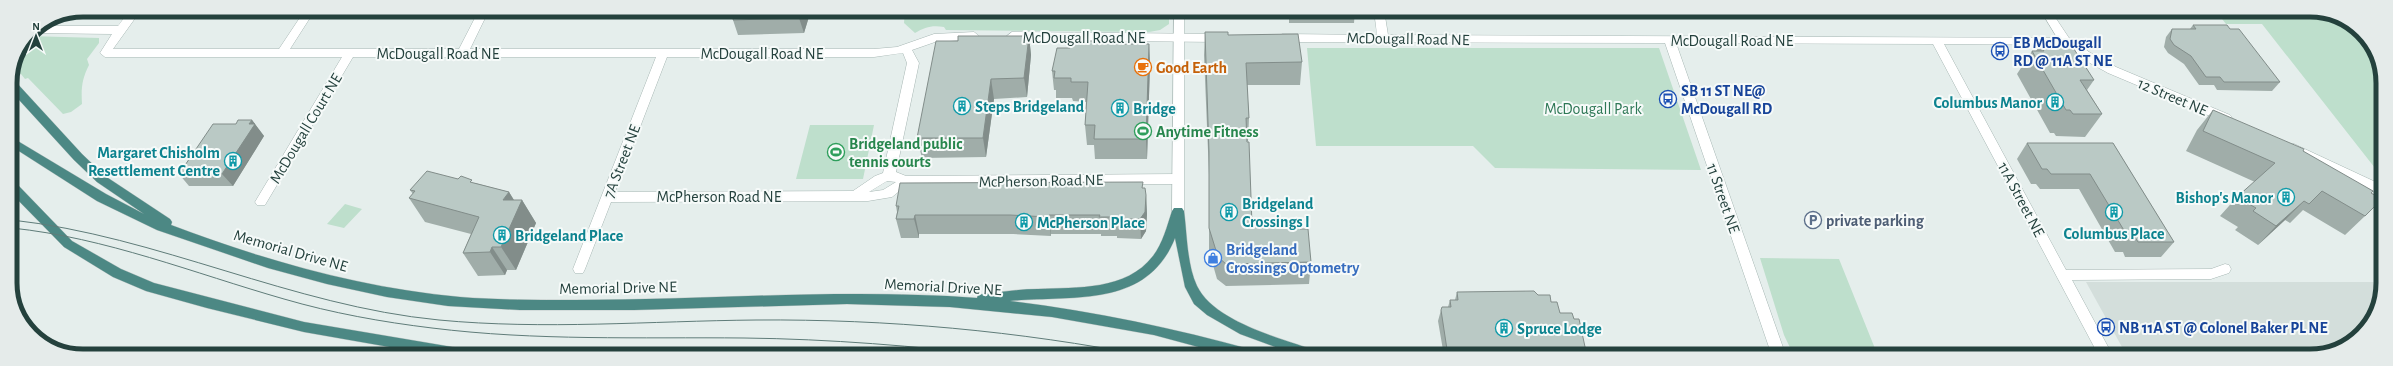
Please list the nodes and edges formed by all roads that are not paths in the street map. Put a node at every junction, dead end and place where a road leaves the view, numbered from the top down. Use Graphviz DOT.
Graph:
graph roads {
  1 [pos="130,17"];
  2 [pos="306,17"];
  3 [pos="481,17"];
  4 [pos="1179,17"];
  5 [pos="1380,17"];
  6 [pos="2050,17"];
  7 [pos="44,30"];
  8 [pos="120,30"];
  9 [pos="986,36"];
  10 [pos="1002,36"];
  11 [pos="1179,38"];
  12 [pos="1233,38"];
  13 [pos="1272,38"];
  14 [pos="1383,38"];
  15 [pos="1669,40"];
  16 [pos="1937,41"];
  17 [pos="2065,41"];
  18 [pos="906,48"];
  19 [pos="283,52"];
  20 [pos="350,53"];
  21 [pos="463,53"];
  22 [pos="663,53"];
  23 [pos="17,91"];
  24 [pos="2240,124"];
  25 [pos="2282,142"];
  26 [pos="17,145"];
  27 [pos="889,175"];
  28 [pos="1178,179"];
  29 [pos="904,181"];
  30 [pos="2376,187"];
  31 [pos="17,191"];
  32 [pos="855,196"];
  33 [pos="608,197"];
  34 [pos="261,202"];
  35 [pos="1178,211"];
  36 [pos="184,235"];
  37 [pos="579,269"];
  38 [pos="2225,269"];
  39 [pos="2063,275"];
  40 [pos="954,302"];
  41 [pos="430,349"];
  42 [pos="1226,349"];
  43 [pos="1297,349"];
  44 [pos="1776,349"];
  45 [pos="2102,349"];
  1 -- 8 [label="street"];
  2 -- 19 [label="street"];
  3 -- 21 [label="street"];
  4 -- 11 [label="street"];
  5 -- 14 [label="street"];
  6 -- 17 [label="street, 12 Street NE"];
  7 -- 8 [label="street"];
  8 -- 19 [label="street, McDougall Road NE"];
  9 -- 18 [label="street, McDougall Road NE"];
  10 -- 11 [label="street, McDougall Road NE"];
  11 -- 12 [label="street, McDougall Road NE"];
  11 -- 28 [label="street"];
  13 -- 14 [label="street, McDougall Road NE"];
  14 -- 15 [label="street, McDougall Road NE"];
  15 -- 16 [label="street, McDougall Road NE"];
  15 -- 44 [label="street, 11 Street NE"];
  16 -- 17 [label="street, McDougall Road NE"];
  16 -- 39 [label="street, 11A Street NE"];
  17 -- 24 [label="street, 12 Street NE"];
  18 -- 22 [label="street, McDougall Road NE"];
  18 -- 27 [label="street"];
  19 -- 20 [label="street, McDougall Road NE"];
  20 -- 21 [label="street, McDougall Road NE"];
  20 -- 34 [label="street, McDougall Court NE"];
  21 -- 22 [label="street, McDougall Road NE"];
  22 -- 33 [label="street, 7A Street NE"];
  23 -- 36 [label="highway"];
  25 -- 30 [label="street"];
  26 -- 36 [label="highway, Memorial Drive NE"];
  27 -- 29 [label="street, McPherson Road NE"];
  27 -- 32 [label="street"];
  28 -- 29 [label="street, McPherson Road NE"];
  28 -- 35 [label="street"];
  29 -- 32 [label="street, McPherson Road NE"];
  31 -- 41 [label="highway"];
  32 -- 33 [label="street, McPherson Road NE"];
  33 -- 37 [label="street, 7A Street NE"];
  35 -- 40 [label="highway"];
  35 -- 43 [label="highway"];
  36 -- 40 [label="highway, Memorial Drive NE"];
  38 -- 39 [label="street"];
  39 -- 45 [label="street, 11A Street NE"];
  40 -- 42 [label="highway, Memorial Drive NE"];
}
